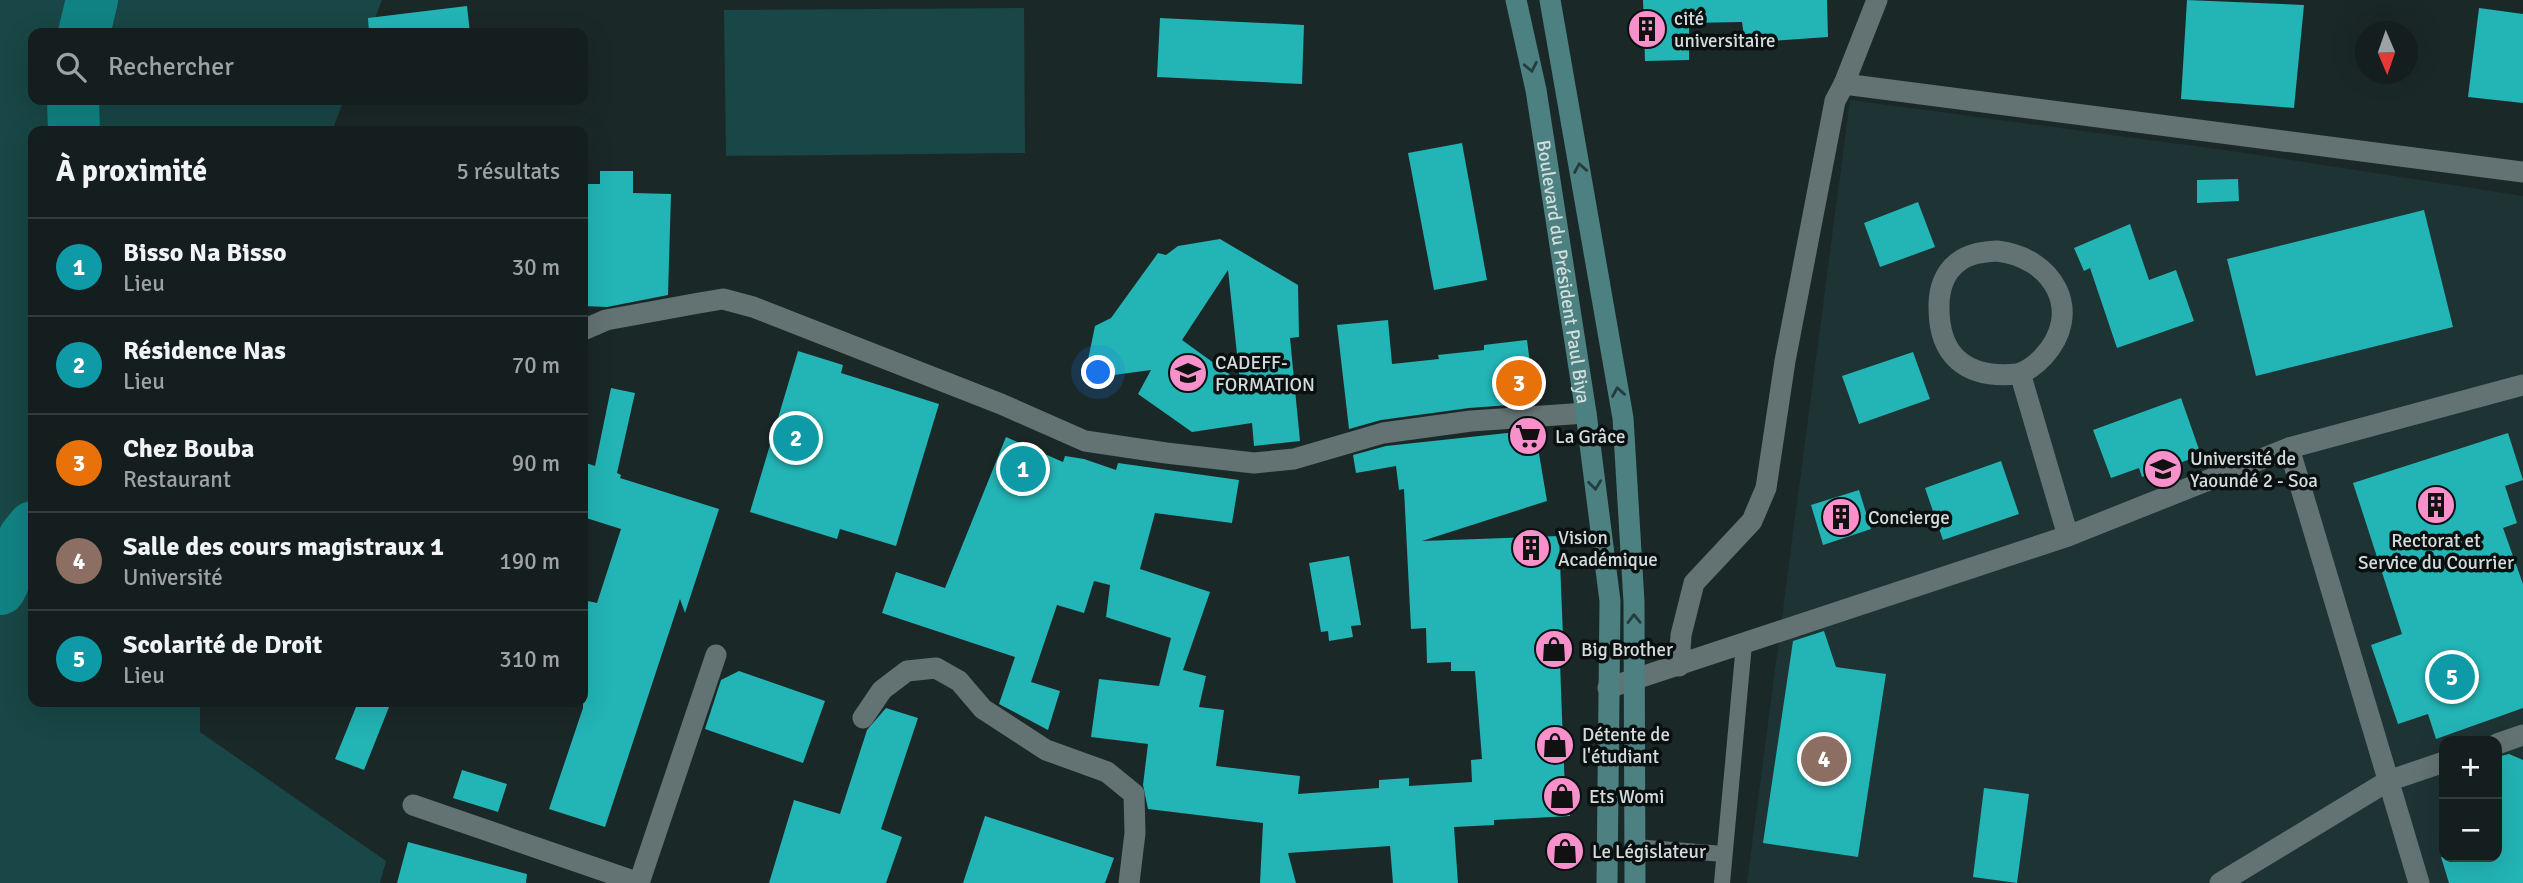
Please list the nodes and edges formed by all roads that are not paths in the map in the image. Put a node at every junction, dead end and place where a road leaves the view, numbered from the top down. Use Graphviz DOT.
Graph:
graph roads {
  1 [pos="1516,0"];
  2 [pos="1550,0"];
  3 [pos="1877,0"];
  4 [pos="1844,84"];
  5 [pos="2523,172"];
  6 [pos="588,328"];
  7 [pos="2020,373"];
  8 [pos="2523,385"];
  9 [pos="1587,413"];
  10 [pos="2289,448"];
  11 [pos="2068,536"];
  12 [pos="1744,644"];
  13 [pos="716,654"];
  14 [pos="1679,666"];
  15 [pos="1635,679"];
  16 [pos="1608,688"];
  17 [pos="863,718"];
  18 [pos="2523,735"];
  19 [pos="2502,742"];
  20 [pos="2439,764"];
  21 [pos="2388,781"];
  22 [pos="413,805"];
  23 [pos="1635,847"];
  24 [pos="1724,854"];
  25 [pos="639,883"];
  26 [pos="1129,883"];
  27 [pos="1607,883"];
  28 [pos="1635,883"];
  29 [pos="1722,883"];
  30 [pos="2220,883"];
  31 [pos="2419,883"];
  1 -- 9 [label="main road, Boulevard du Président Paul Biya, one-way"];
  15 -- 2 [label="main road, Boulevard du Président Paul Biya, one-way"];
  3 -- 4 [label="street"];
  4 -- 5 [label="street"];
  4 -- 14 [label="street"];
  6 -- 9 [label="street"];
  7 -- 7 [label="street"];
  7 -- 11 [label="street"];
  8 -- 10 [label="street"];
  9 -- 16 [label="main road, Boulevard du Président Paul Biya, one-way"];
  10 -- 11 [label="street"];
  10 -- 21 [label="street"];
  11 -- 12 [label="street"];
  12 -- 14 [label="street"];
  12 -- 24 [label="lane"];
  13 -- 25 [label="street"];
  14 -- 15 [label="street"];
  15 -- 16 [label="street"];
  15 -- 23 [label="main road, Boulevard du Président Paul Biya"];
  16 -- 27 [label="main road, Boulevard du Président Paul Biya"];
  17 -- 26 [label="street"];
  18 -- 19 [label="street"];
  20 -- 21 [label="street"];
  21 -- 30 [label="street"];
  21 -- 31 [label="street"];
  22 -- 25 [label="street"];
  23 -- 24 [label="lane"];
  23 -- 28 [label="main road, Boulevard du Président Paul Biya"];
  24 -- 29 [label="lane"];
}
